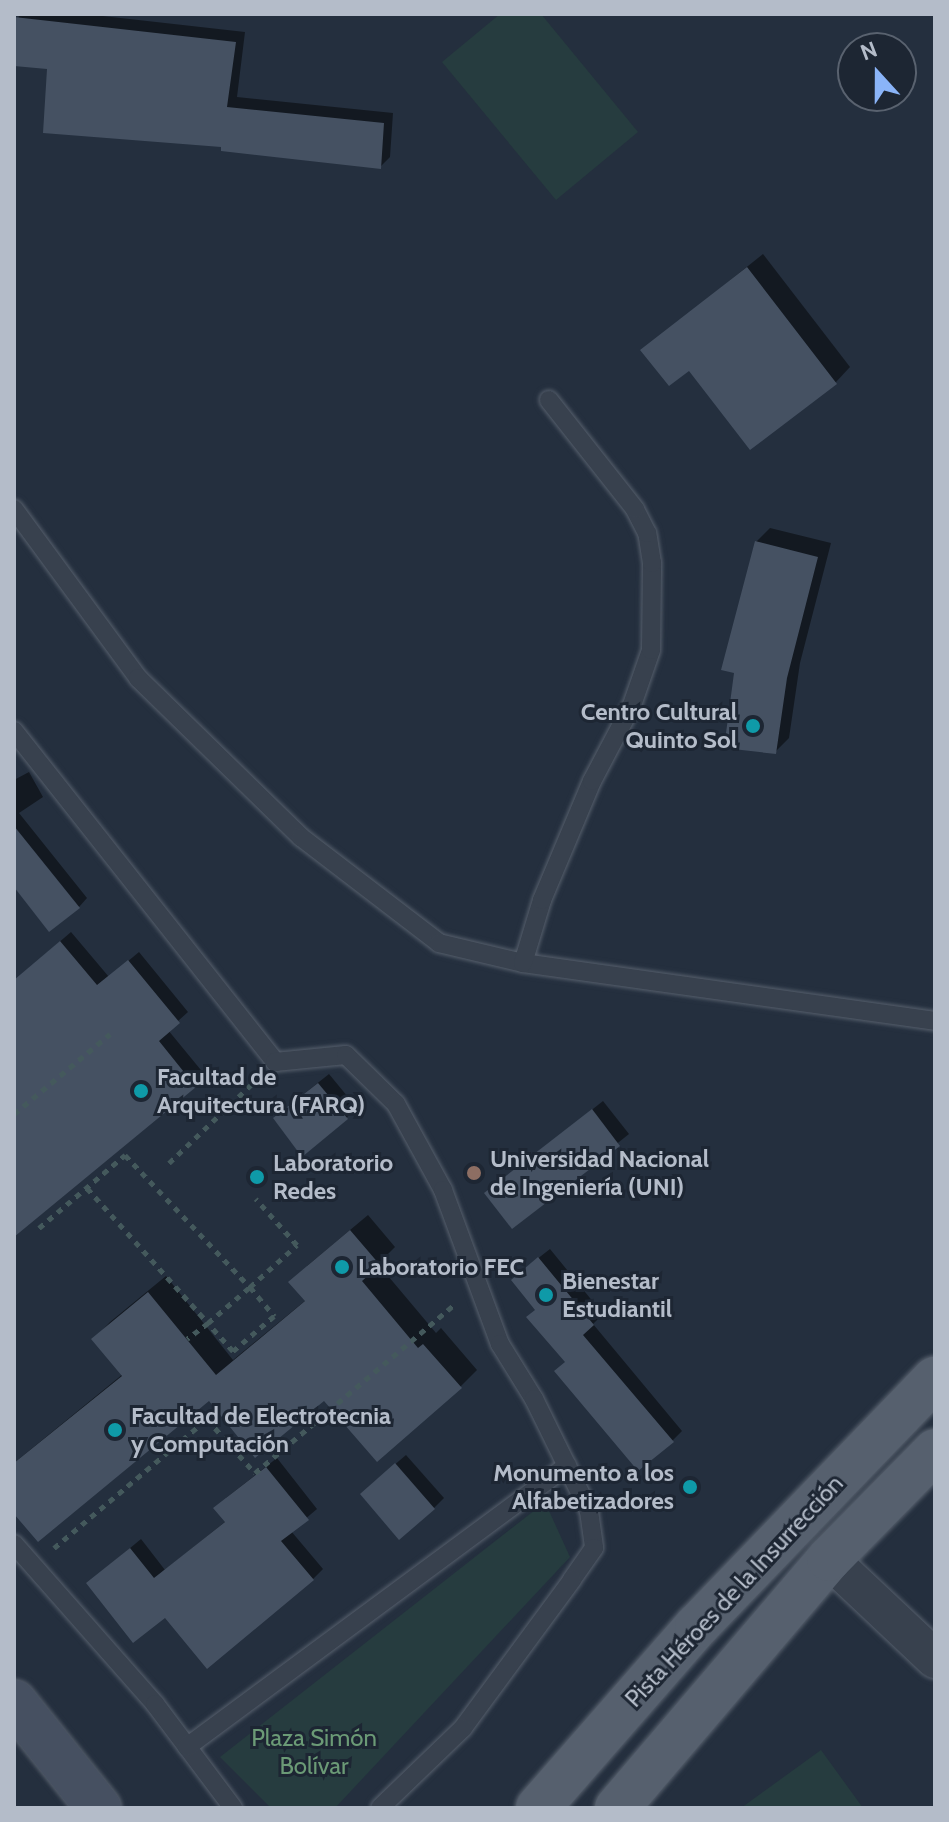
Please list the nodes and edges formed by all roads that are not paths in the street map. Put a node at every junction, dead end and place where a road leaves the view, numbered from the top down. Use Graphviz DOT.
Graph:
graph roads {
  1 [pos="549,400"];
  2 [pos="14,509"];
  3 [pos="14,731"];
  4 [pos="523,963"];
  5 [pos="935,1021"];
  6 [pos="935,1379"];
  7 [pos="935,1451"];
  8 [pos="567,1466"];
  9 [pos="14,1544"];
  10 [pos="829,1559"];
  11 [pos="935,1659"];
  12 [pos="14,1702"];
  13 [pos="187,1747"];
  14 [pos="99,1808"];
  15 [pos="233,1808"];
  16 [pos="380,1808"];
  17 [pos="538,1808"];
  18 [pos="617,1808"];
  1 -- 4 [label="lane"];
  2 -- 4 [label="lane"];
  3 -- 8 [label="lane"];
  4 -- 5 [label="lane"];
  6 -- 17 [label="main road, Pista Héroes de la Insurrección"];
  7 -- 10 [label="main road, Pista Héroes de la Insurrección"];
  8 -- 13 [label="lane"];
  8 -- 16 [label="lane"];
  9 -- 13 [label="lane"];
  10 -- 11 [label="street"];
  10 -- 18 [label="main road, Pista Héroes de la Insurrección"];
  12 -- 14 [label="street"];
  13 -- 15 [label="lane"];
}
